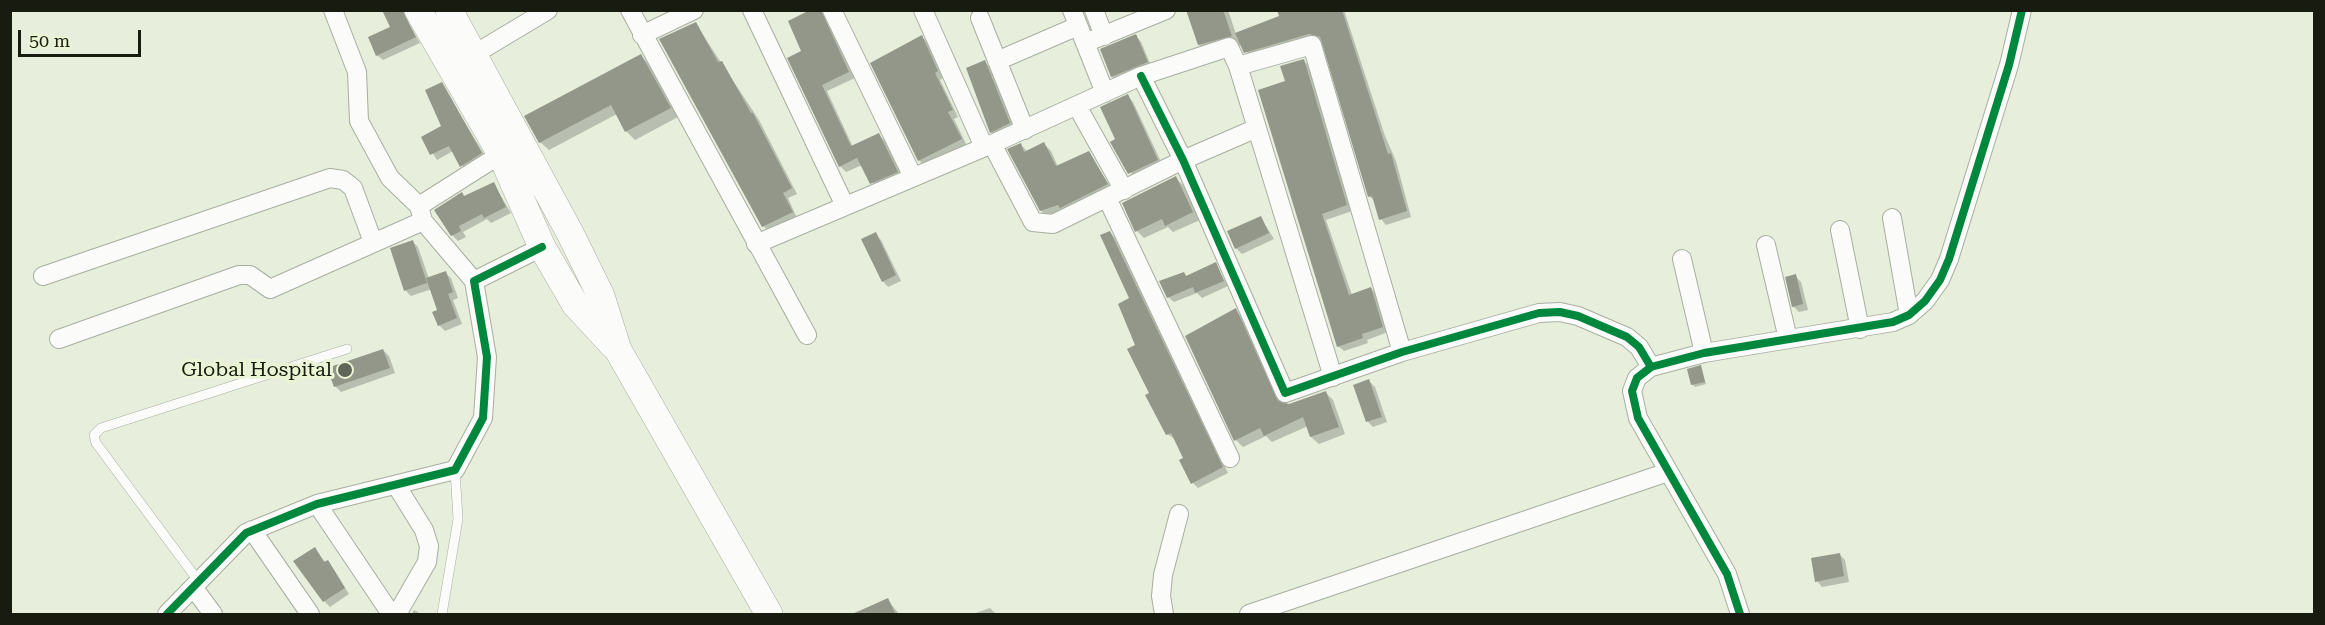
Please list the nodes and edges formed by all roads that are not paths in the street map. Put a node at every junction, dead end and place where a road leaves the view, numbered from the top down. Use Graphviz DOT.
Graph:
graph roads {
  1 [pos="333,10"];
  2 [pos="418,10"];
  3 [pos="449,10"];
  4 [pos="548,10"];
  5 [pos="630,10"];
  6 [pos="694,10"];
  7 [pos="752,10"];
  8 [pos="832,10"];
  9 [pos="923,10"];
  10 [pos="1094,10"];
  11 [pos="2022,10"];
  12 [pos="1156,12"];
  13 [pos="980,18"];
  14 [pos="1079,26"];
  15 [pos="642,35"];
  16 [pos="1104,36"];
  17 [pos="473,55"];
  18 [pos="997,61"];
  19 [pos="1238,66"];
  20 [pos="1141,76"];
  21 [pos="1105,93"];
  22 [pos="1077,106"];
  23 [pos="1257,128"];
  24 [pos="1025,130"];
  25 [pos="988,145"];
  26 [pos="501,154"];
  27 [pos="1183,160"];
  28 [pos="913,177"];
  29 [pos="1124,190"];
  30 [pos="1107,198"];
  31 [pos="845,206"];
  32 [pos="421,213"];
  33 [pos="1892,218"];
  34 [pos="1840,230"];
  35 [pos="373,242"];
  36 [pos="756,244"];
  37 [pos="1766,245"];
  38 [pos="542,247"];
  39 [pos="1682,259"];
  40 [pos="43,276"];
  41 [pos="474,281"];
  42 [pos="1909,315"];
  43 [pos="1860,329"];
  44 [pos="807,335"];
  45 [pos="59,339"];
  46 [pos="1788,339"];
  47 [pos="347,349"];
  48 [pos="618,350"];
  49 [pos="1402,352"];
  50 [pos="1704,353"];
  51 [pos="1651,367"];
  52 [pos="1333,377"];
  53 [pos="1230,458"];
  54 [pos="455,470"];
  55 [pos="1668,472"];
  56 [pos="396,485"];
  57 [pos="317,504"];
  58 [pos="1179,514"];
  59 [pos="252,530"];
  60 [pos="196,585"];
  61 [pos="388,613"];
  62 [pos="167,615"];
  63 [pos="213,615"];
  64 [pos="309,615"];
  65 [pos="442,615"];
  66 [pos="769,615"];
  67 [pos="1164,615"];
  68 [pos="1249,615"];
  69 [pos="1740,615"];
  1 -- 32 [label="street"];
  2 -- 26 [label="main road"];
  3 -- 17 [label="main road"];
  4 -- 17 [label="street"];
  5 -- 15 [label="street"];
  6 -- 15 [label="street"];
  7 -- 31 [label="street"];
  8 -- 28 [label="street"];
  9 -- 25 [label="street"];
  10 -- 16 [label="street"];
  11 -- 42 [label="street"];
  12 -- 16 [label="street"];
  13 -- 18 [label="street"];
  14 -- 16 [label="street"];
  14 -- 18 [label="street"];
  14 -- 21 [label="street"];
  15 -- 36 [label="street"];
  17 -- 48 [label="main road"];
  18 -- 24 [label="street"];
  19 -- 20 [label="street"];
  19 -- 23 [label="street"];
  19 -- 49 [label="street"];
  20 -- 21 [label="street"];
  20 -- 27 [label="street"];
  21 -- 22 [label="street"];
  22 -- 24 [label="street"];
  22 -- 29 [label="street"];
  23 -- 27 [label="street"];
  23 -- 52 [label="street"];
  24 -- 25 [label="street"];
  25 -- 28 [label="street"];
  25 -- 30 [label="street"];
  26 -- 32 [label="street"];
  26 -- 38 [label="main road"];
  27 -- 29 [label="street"];
  27 -- 52 [label="street"];
  28 -- 31 [label="street"];
  29 -- 30 [label="street"];
  30 -- 53 [label="street"];
  31 -- 36 [label="street"];
  32 -- 35 [label="street"];
  32 -- 41 [label="street"];
  33 -- 42 [label="street"];
  34 -- 43 [label="street"];
  35 -- 40 [label="street"];
  35 -- 45 [label="street"];
  36 -- 44 [label="street"];
  37 -- 46 [label="street"];
  38 -- 41 [label="street"];
  38 -- 48 [label="main road"];
  39 -- 50 [label="street"];
  41 -- 54 [label="street"];
  42 -- 43 [label="street"];
  43 -- 46 [label="street"];
  46 -- 50 [label="street"];
  47 -- 60 [label="lane"];
  48 -- 66 [label="main road"];
  49 -- 51 [label="street"];
  49 -- 52 [label="street"];
  50 -- 51 [label="street"];
  51 -- 55 [label="street"];
  54 -- 56 [label="street"];
  54 -- 65 [label="lane"];
  55 -- 68 [label="street"];
  55 -- 69 [label="street"];
  56 -- 57 [label="street"];
  56 -- 61 [label="street"];
  57 -- 59 [label="street"];
  57 -- 61 [label="street"];
  58 -- 67 [label="street"];
  59 -- 60 [label="street"];
  59 -- 64 [label="street"];
  60 -- 62 [label="street"];
  60 -- 63 [label="street"];
}
